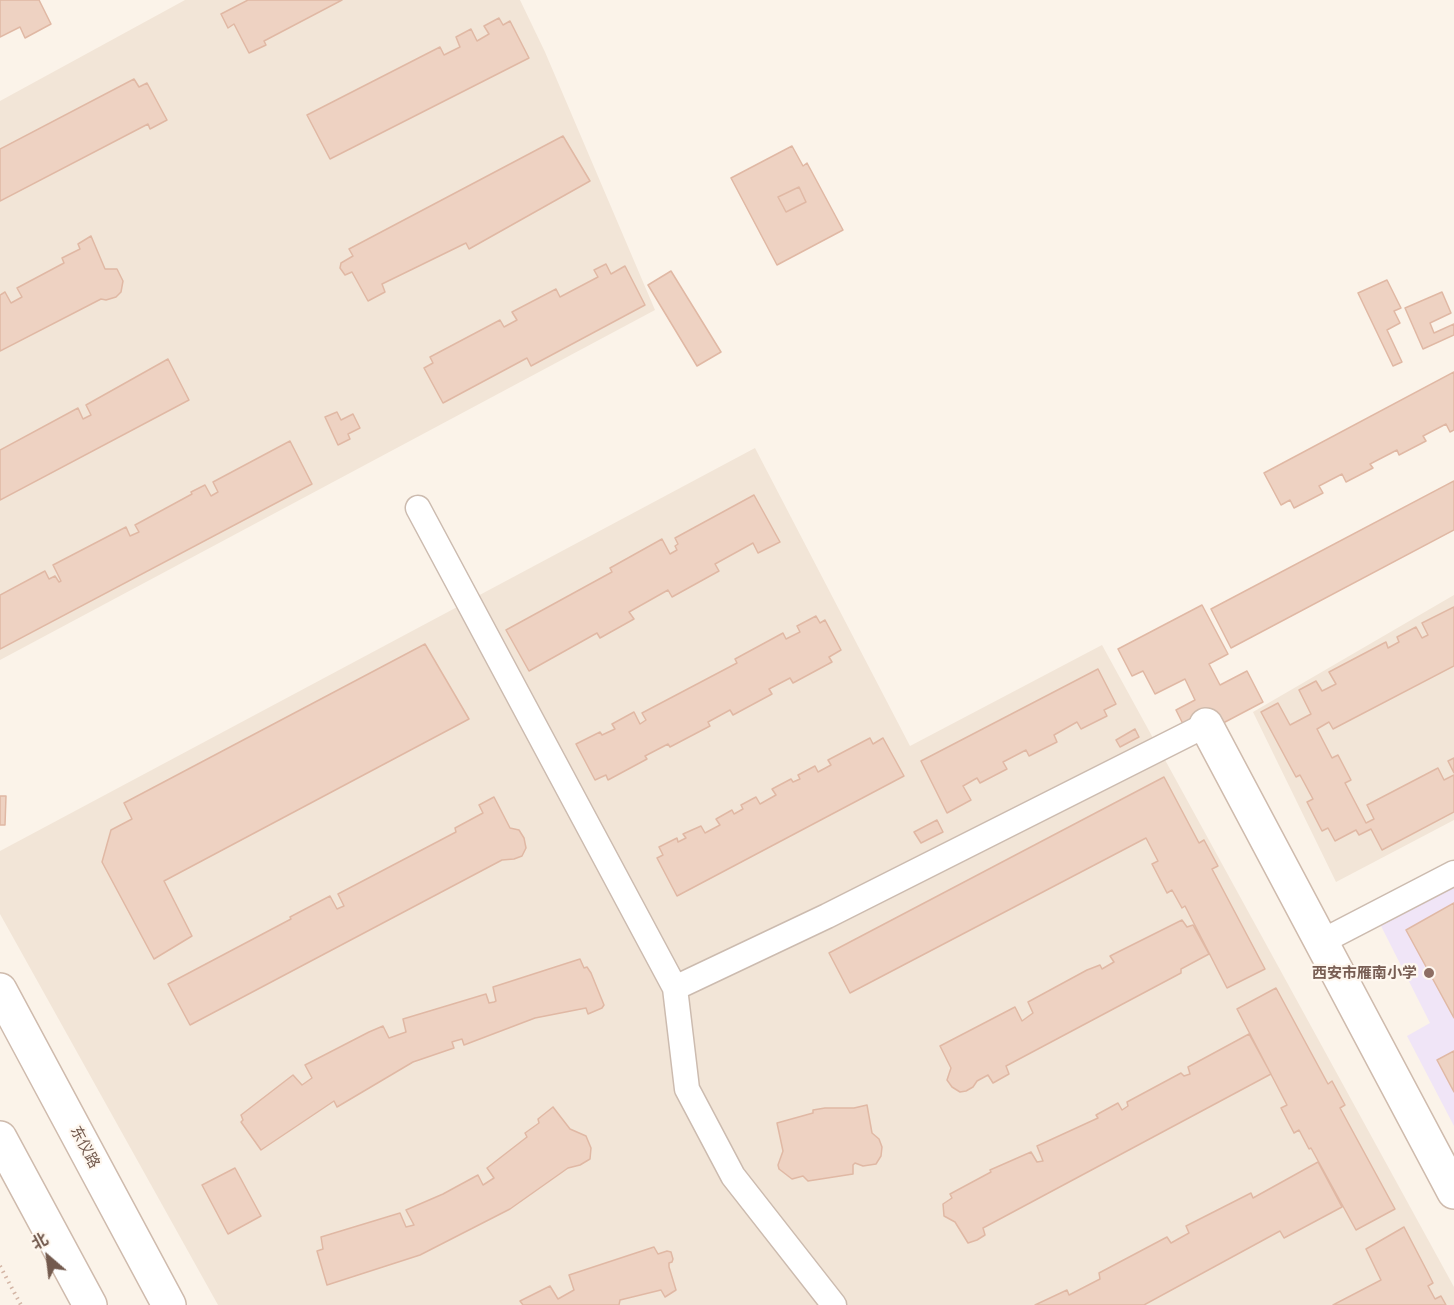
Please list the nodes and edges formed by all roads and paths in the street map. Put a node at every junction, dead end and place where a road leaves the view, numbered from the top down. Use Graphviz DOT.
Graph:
graph roads {
  1 [pos="418,508"];
  2 [pos="1206,725"];
  3 [pos="1454,873"];
  4 [pos="1321,942"];
  5 [pos="675,988"];
  6 [pos="0,990"];
  7 [pos="0,1138"];
  8 [pos="1454,1192"];
  9 [pos="0,1266"];
  10 [pos="21,1305"];
  11 [pos="90,1305"];
  12 [pos="169,1305"];
  13 [pos="834,1305"];
  1 -- 5 [label="street"];
  2 -- 4 [label="main road"];
  2 -- 5 [label="street"];
  3 -- 4 [label="street"];
  4 -- 8 [label="main road"];
  5 -- 13 [label="street"];
  6 -- 12 [label="main road, 东仪路"];
  7 -- 11 [label="main road"];
  9 -- 10 [label="path"];
}
